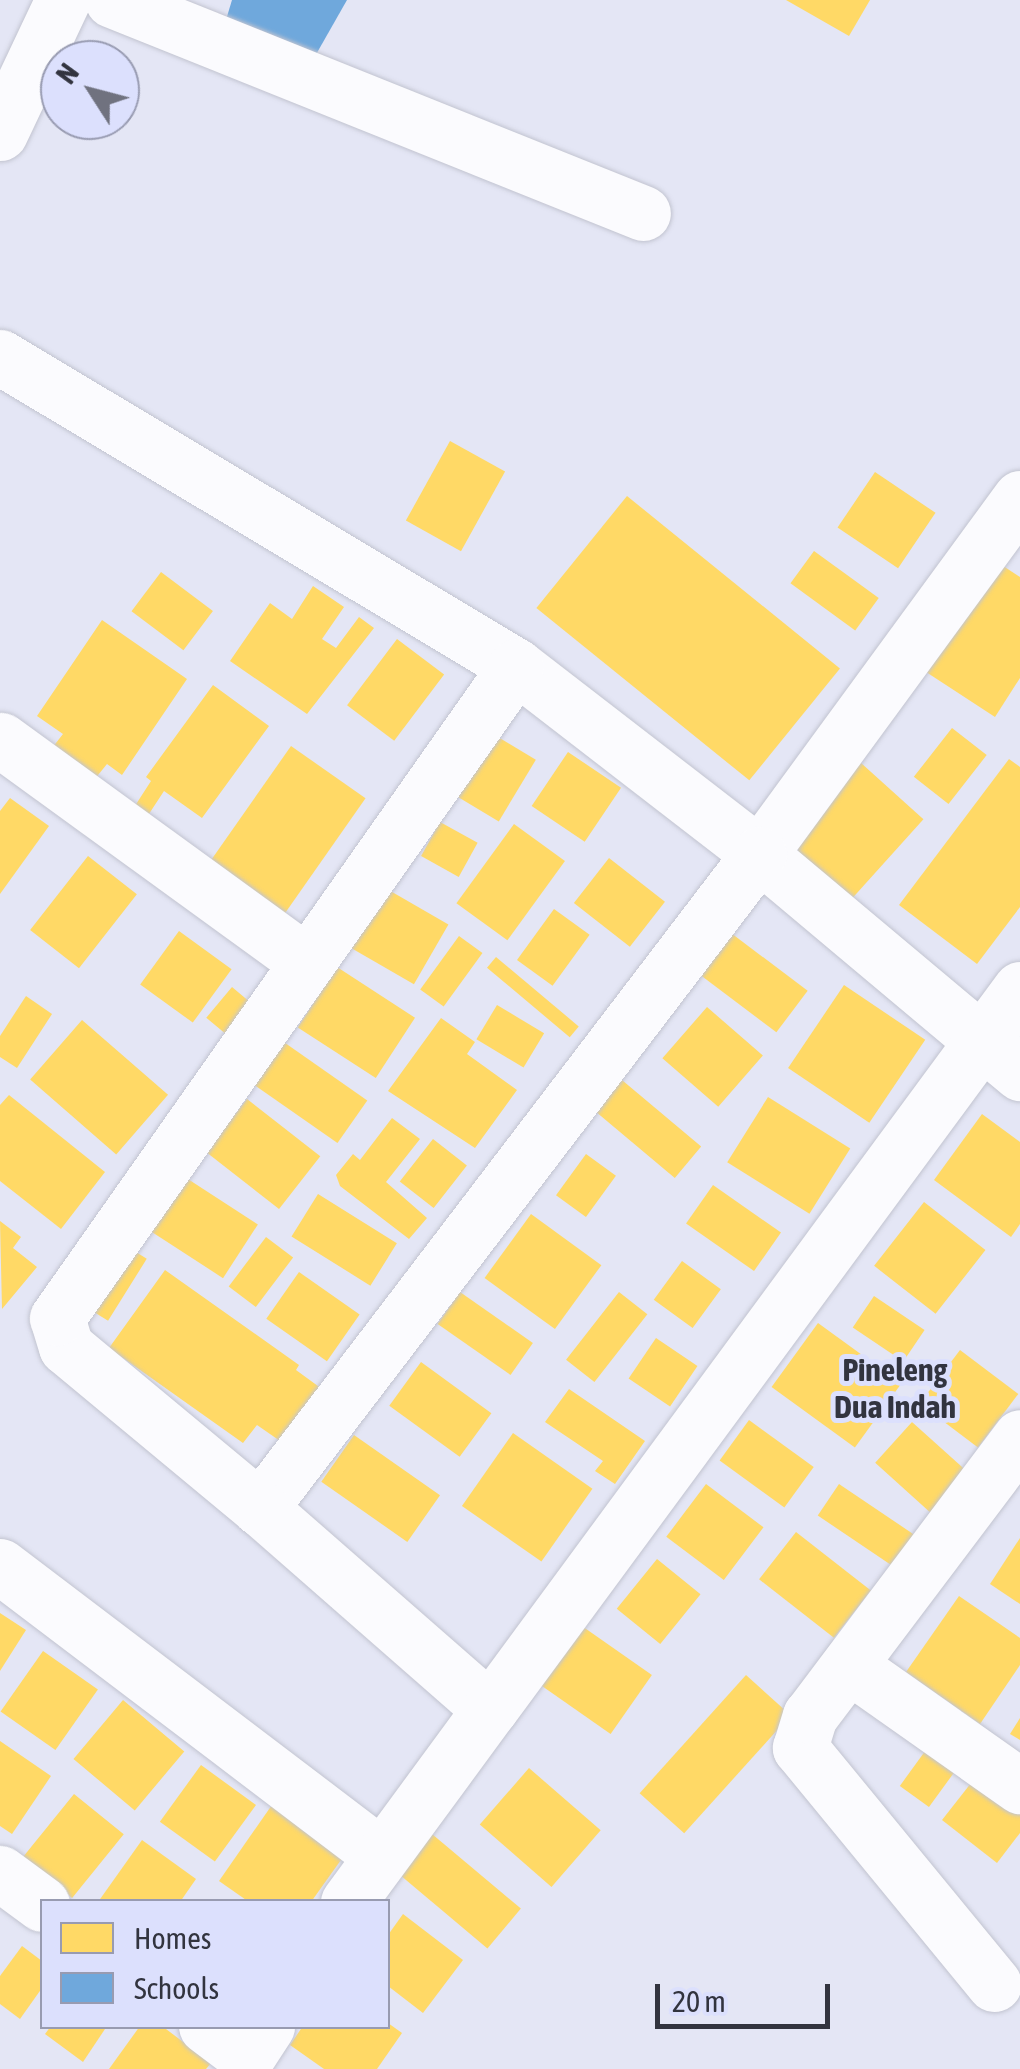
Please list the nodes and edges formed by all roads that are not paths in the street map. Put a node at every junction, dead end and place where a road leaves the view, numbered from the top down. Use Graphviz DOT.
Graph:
graph roads {
  1 [pos="63,0"];
  2 [pos="112,0"];
  3 [pos="0,133"];
  4 [pos="643,214"];
  5 [pos="0,356"];
  6 [pos="1020,498"];
  7 [pos="516,666"];
  8 [pos="2,740"];
  9 [pos="759,854"];
  10 [pos="306,962"];
  11 [pos="1020,988"];
  12 [pos="1001,1057"];
  13 [pos="1020,1437"];
  14 [pos="260,1508"];
  15 [pos="0,1566"];
  16 [pos="852,1667"];
  17 [pos="490,1709"];
  18 [pos="1020,1786"];
  19 [pos="378,1854"];
  20 [pos="0,1873"];
  21 [pos="350,1899"];
  22 [pos="40,1903"];
  23 [pos="994,1984"];
  1 -- 3 [label="street"];
  2 -- 4 [label="street"];
  5 -- 7 [label="street"];
  6 -- 9 [label="street"];
  7 -- 9 [label="street"];
  7 -- 10 [label="street"];
  8 -- 10 [label="street"];
  9 -- 12 [label="street"];
  9 -- 14 [label="street"];
  10 -- 14 [label="street"];
  11 -- 12 [label="street"];
  12 -- 17 [label="street"];
  13 -- 16 [label="street"];
  14 -- 17 [label="street"];
  15 -- 19 [label="street"];
  16 -- 18 [label="street"];
  16 -- 23 [label="street"];
  17 -- 19 [label="street"];
  19 -- 21 [label="street"];
  20 -- 22 [label="street"];
}
